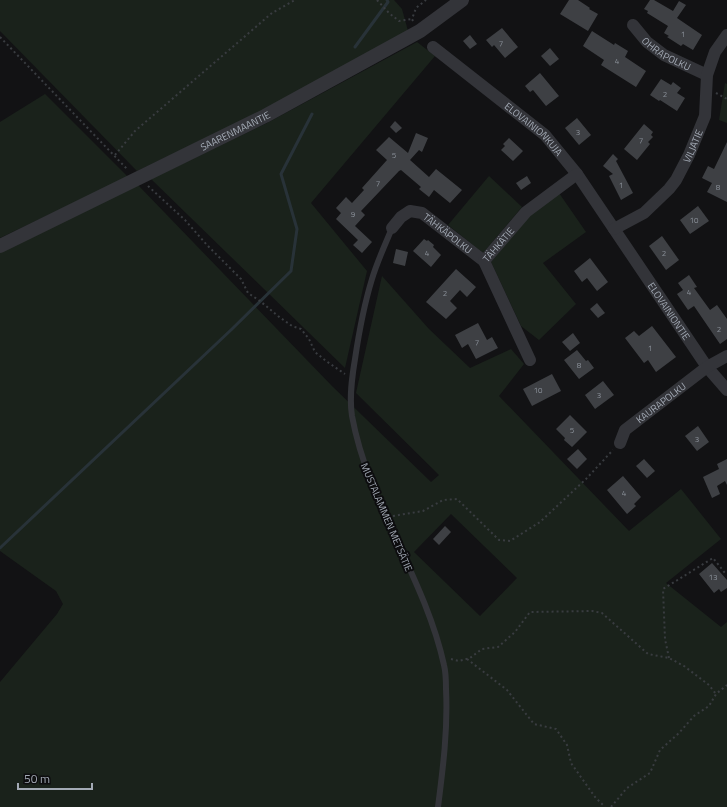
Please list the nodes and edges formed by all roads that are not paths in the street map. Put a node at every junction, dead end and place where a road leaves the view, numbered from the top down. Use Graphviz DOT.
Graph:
graph roads {
  1 [pos="462,0"];
  2 [pos="633,25"];
  3 [pos="727,35"];
  4 [pos="433,47"];
  5 [pos="707,75"];
  6 [pos="577,174"];
  7 [pos="392,228"];
  8 [pos="614,229"];
  9 [pos="0,246"];
  10 [pos="484,261"];
  11 [pos="727,356"];
  12 [pos="530,360"];
  13 [pos="707,367"];
  14 [pos="727,390"];
  15 [pos="620,443"];
  16 [pos="438,807"];
  1 -- 9 [label="street, SAARENMAANTIE"];
  2 -- 5 [label="street, OHRAPOLKU"];
  3 -- 5 [label="street, VILJATIE"];
  4 -- 6 [label="street, ELOVAINIONKUJA"];
  5 -- 8 [label="street, VILJATIE"];
  6 -- 8 [label="street, ELOVAINIONKUJA"];
  6 -- 10 [label="street, TÄHKÄTIE"];
  7 -- 10 [label="street, TÄHKÄPOLKU"];
  7 -- 16 [label="lane, MUSTALAMMEN METSÄTIE"];
  8 -- 13 [label="street, ELOVAINIONTIE"];
  10 -- 12 [label="street, TÄHKÄTIE"];
  11 -- 13 [label="street, KAURAPOLKU"];
  13 -- 14 [label="street, ELOVAINIONTIE"];
  13 -- 15 [label="street, KAURAPOLKU"];
}
